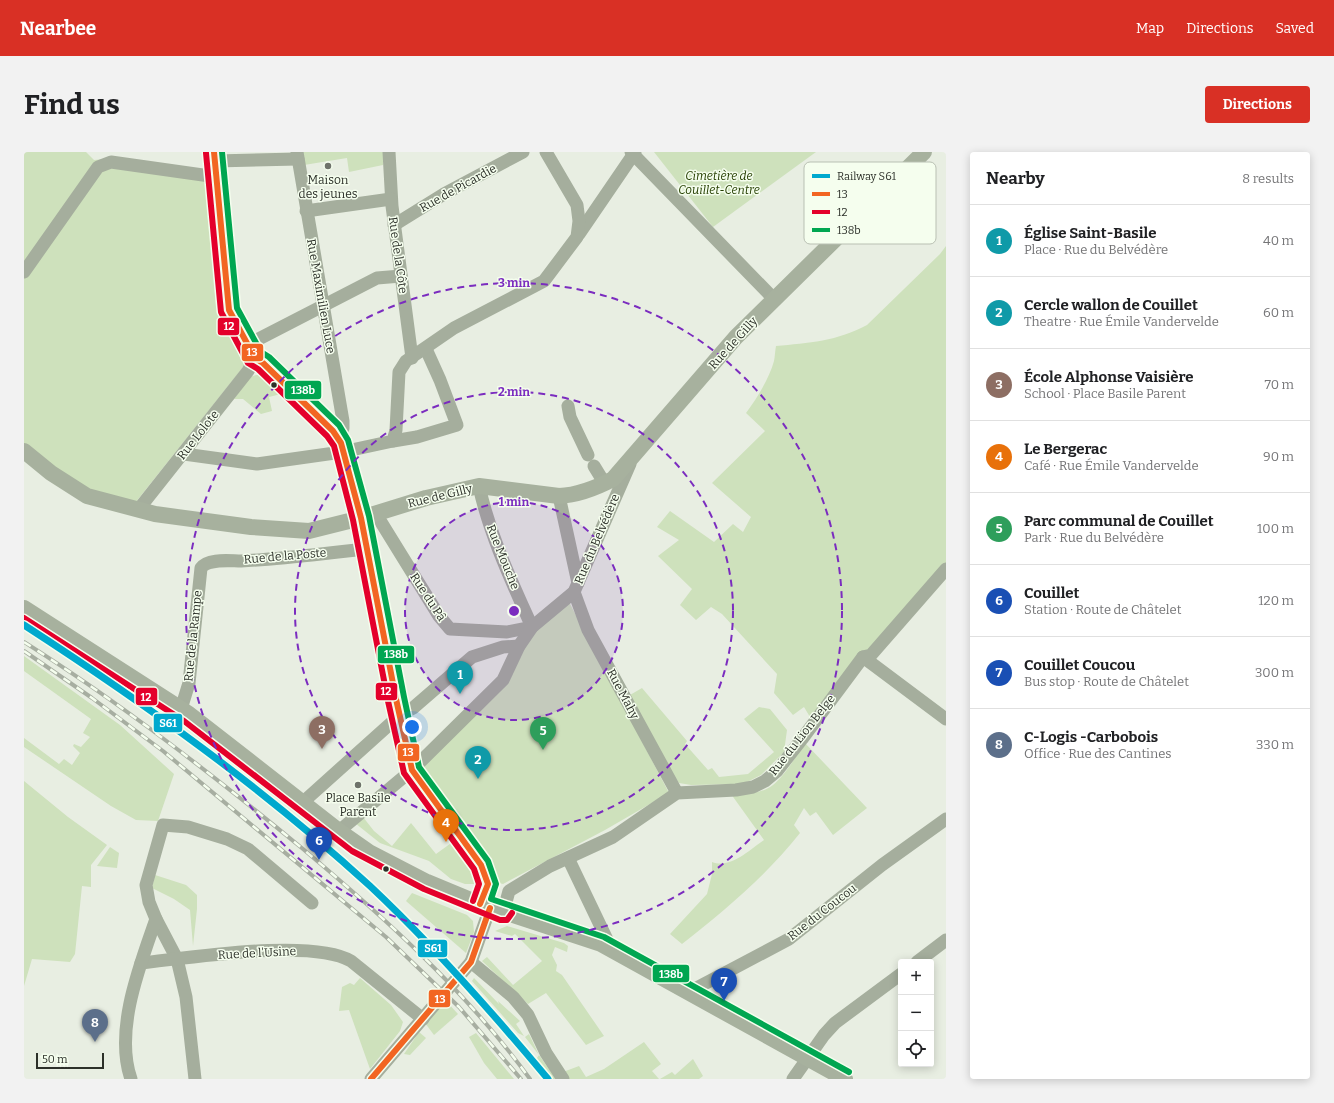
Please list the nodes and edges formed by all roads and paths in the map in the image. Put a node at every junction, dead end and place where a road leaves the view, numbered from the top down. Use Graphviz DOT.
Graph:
graph roads {
  1 [pos="389,152"];
  2 [pos="523,152"];
  3 [pos="546,152"];
  4 [pos="924,152"];
  5 [pos="633,153"];
  6 [pos="215,156"];
  7 [pos="297,156"];
  8 [pos="914,162"];
  9 [pos="217,177"];
  10 [pos="391,199"];
  11 [pos="306,211"];
  12 [pos="394,225"];
  13 [pos="577,237"];
  14 [pos="830,244"];
  15 [pos="24,272"];
  16 [pos="401,276"];
  17 [pos="774,299"];
  18 [pos="323,306"];
  19 [pos="247,345"];
  20 [pos="426,349"];
  21 [pos="255,358"];
  22 [pos="412,358"];
  23 [pos="568,406"];
  24 [pos="393,441"];
  25 [pos="340,445"];
  26 [pos="24,451"];
  27 [pos="184,454"];
  28 [pos="632,458"];
  29 [pos="604,484"];
  30 [pos="479,486"];
  31 [pos="559,496"];
  32 [pos="138,510"];
  33 [pos="369,516"];
  34 [pos="367,549"];
  35 [pos="204,564"];
  36 [pos="946,569"];
  37 [pos="576,588"];
  38 [pos="24,608"];
  39 [pos="532,627"];
  40 [pos="519,646"];
  41 [pos="863,657"];
  42 [pos="181,709"];
  43 [pos="400,716"];
  44 [pos="946,719"];
  45 [pos="412,770"];
  46 [pos="677,793"];
  47 [pos="302,803"];
  48 [pos="946,819"];
  49 [pos="339,831"];
  50 [pos="568,858"];
  51 [pos="488,884"];
  52 [pos="508,891"];
  53 [pos="312,903"];
  54 [pos="491,908"];
  55 [pos="156,919"];
  56 [pos="946,940"];
  57 [pos="612,950"];
  58 [pos="178,959"];
  59 [pos="920,959"];
  60 [pos="471,962"];
  61 [pos="141,963"];
  62 [pos="898,976"];
  63 [pos="689,992"];
  64 [pos="423,1019"];
  65 [pos="807,1058"];
  66 [pos="131,1079"];
  67 [pos="195,1079"];
  68 [pos="371,1079"];
  69 [pos="563,1079"];
  70 [pos="793,1079"];
  71 [pos="845,1079"];
  1 -- 10 [label="street, Rue de la Côte"];
  2 -- 12 [label="street, Rue de Picardie"];
  3 -- 13 [label="street"];
  4 -- 8 [label="main road, Rue de Gilly"];
  5 -- 13 [label="street"];
  5 -- 17 [label="street"];
  6 -- 7 [label="street"];
  6 -- 9 [label="street"];
  7 -- 11 [label="street, Rue Maximilien Luce"];
  9 -- 15 [label="street"];
  9 -- 19 [label="street"];
  10 -- 11 [label="street"];
  10 -- 12 [label="street, Rue de la Côte"];
  11 -- 18 [label="street, Rue Maximilien Luce"];
  12 -- 16 [label="street, Rue de la Côte"];
  13 -- 20 [label="street"];
  14 -- 17 [label="main road, Rue de Gilly"];
  16 -- 18 [label="street"];
  16 -- 22 [label="street, Rue de la Côte"];
  17 -- 28 [label="main road, Rue de Gilly"];
  18 -- 19 [label="street"];
  18 -- 25 [label="street, Rue Maximilien Luce"];
  19 -- 21 [label="street"];
  20 -- 22 [label="street"];
  20 -- 24 [label="street"];
  21 -- 25 [label="street"];
  21 -- 27 [label="street, Rue Lolote"];
  22 -- 24 [label="street"];
  23 -- 29 [label="street"];
  24 -- 25 [label="street"];
  25 -- 27 [label="street"];
  25 -- 33 [label="street"];
  26 -- 32 [label="main road, Rue de Gilly"];
  27 -- 32 [label="street, Rue Lolote"];
  28 -- 29 [label="main road, Rue de Gilly"];
  28 -- 37 [label="street, Rue du Belvédère"];
  29 -- 31 [label="main road, Rue de Gilly"];
  30 -- 31 [label="main road, Rue de Gilly"];
  30 -- 33 [label="main road, Rue de Gilly"];
  30 -- 39 [label="street, Rue Mouche"];
  31 -- 37 [label="street, Rue Mahy"];
  32 -- 33 [label="main road, Rue de Gilly"];
  33 -- 34 [label="street"];
  33 -- 39 [label="street, Rue du Pâ"];
  34 -- 35 [label="street, Rue de la Poste"];
  34 -- 43 [label="street"];
  35 -- 42 [label="street, Rue de la Rampe"];
  36 -- 41 [label="street, Rue du Lion Belge"];
  37 -- 39 [label="street, Rue du Belvédère"];
  37 -- 46 [label="street, Rue Mahy"];
  38 -- 42 [label="main road"];
  39 -- 40 [label="street, Rue du Belvédère"];
  40 -- 43 [label="street"];
  40 -- 45 [label="street, Rue du Belvédère"];
  41 -- 44 [label="street"];
  41 -- 46 [label="street, Rue du Lion Belge"];
  42 -- 47 [label="main road"];
  43 -- 45 [label="street"];
  43 -- 47 [label="street"];
  45 -- 49 [label="street"];
  45 -- 51 [label="street"];
  46 -- 50 [label="street"];
  47 -- 49 [label="main road"];
  48 -- 63 [label="street, Rue du Coucou"];
  49 -- 54 [label="main road"];
  50 -- 52 [label="street"];
  50 -- 57 [label="street"];
  51 -- 52 [label="street"];
  51 -- 54 [label="street"];
  52 -- 54 [label="street"];
  53 -- 55 [label="street"];
  54 -- 57 [label="main road"];
  54 -- 60 [label="street"];
  55 -- 58 [label="street"];
  55 -- 61 [label="street"];
  56 -- 59 [label="street"];
  57 -- 63 [label="main road"];
  58 -- 61 [label="street, Rue de l'Usine"];
  58 -- 64 [label="street, Rue de l'Usine"];
  58 -- 67 [label="street"];
  60 -- 64 [label="street"];
  60 -- 69 [label="street"];
  61 -- 66 [label="street"];
  62 -- 65 [label="street"];
  63 -- 65 [label="main road"];
  64 -- 68 [label="street"];
  65 -- 70 [label="street"];
  65 -- 71 [label="main road"];
}
